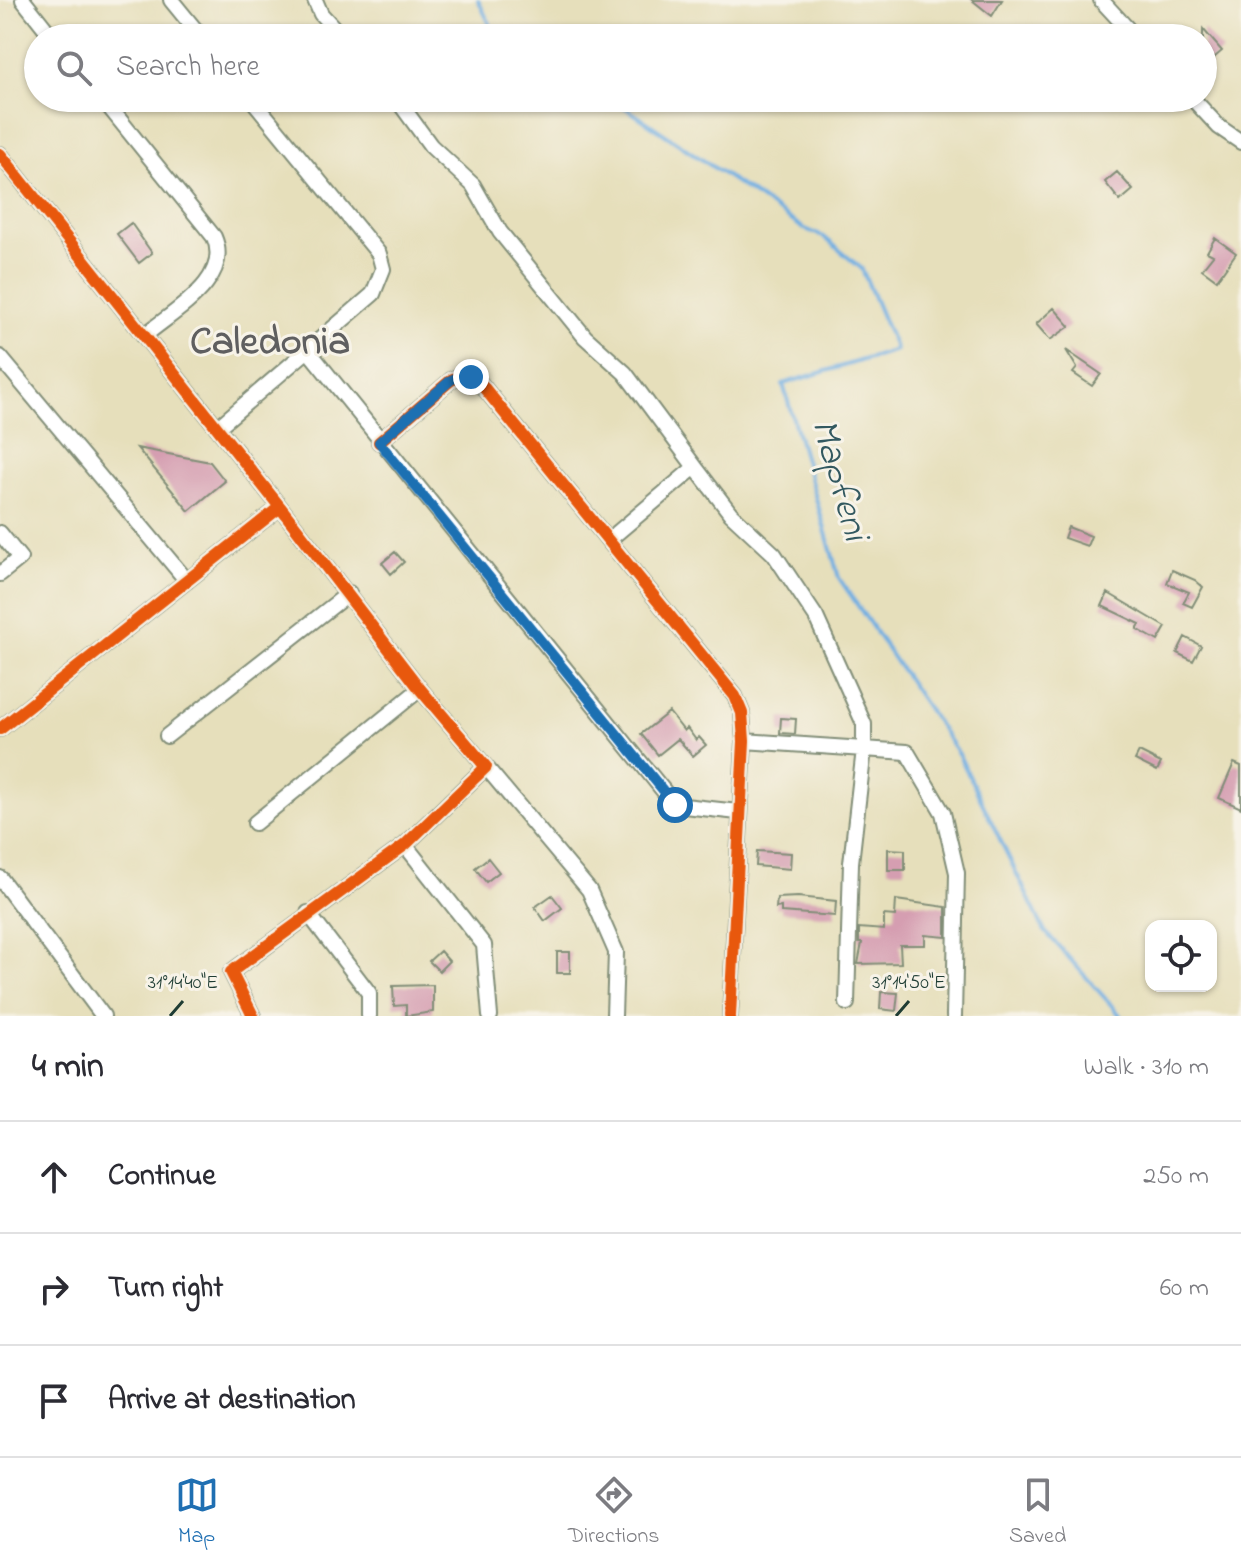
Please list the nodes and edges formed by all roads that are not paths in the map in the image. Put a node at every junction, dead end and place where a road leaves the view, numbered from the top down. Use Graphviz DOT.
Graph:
graph roads {
  1 [pos="23,0"];
  2 [pos="171,0"];
  3 [pos="315,0"];
  4 [pos="1101,0"];
  5 [pos="42,24"];
  6 [pos="191,24"];
  7 [pos="330,24"];
  8 [pos="1123,24"];
  9 [pos="113,112"];
  10 [pos="262,112"];
  11 [pos="406,112"];
  12 [pos="1205,112"];
  13 [pos="1241,142"];
  14 [pos="0,154"];
  15 [pos="144,336"];
  16 [pos="307,349"];
  17 [pos="0,357"];
  18 [pos="217,428"];
  19 [pos="379,442"];
  20 [pos="695,467"];
  21 [pos="280,507"];
  22 [pos="0,533"];
  23 [pos="610,539"];
  24 [pos="0,574"];
  25 [pos="187,581"];
  26 [pos="349,593"];
  27 [pos="420,689"];
  28 [pos="0,729"];
  29 [pos="167,736"];
  30 [pos="744,741"];
  31 [pos="864,749"];
  32 [pos="486,767"];
  33 [pos="738,812"];
  34 [pos="255,823"];
  35 [pos="405,845"];
  36 [pos="0,878"];
  37 [pos="308,913"];
  38 [pos="847,1003"];
  39 [pos="103,1016"];
  40 [pos="253,1016"];
  41 [pos="369,1016"];
  42 [pos="490,1016"];
  43 [pos="614,1016"];
  44 [pos="730,1016"];
  45 [pos="954,1016"];
  1 -- 5 [label="street"];
  2 -- 6 [label="street"];
  3 -- 7 [label="street"];
  4 -- 8 [label="street"];
  9 -- 15 [label="street"];
  10 -- 16 [label="street"];
  11 -- 20 [label="street"];
  12 -- 13 [label="street"];
  14 -- 15 [label="street"];
  15 -- 18 [label="street"];
  16 -- 18 [label="street"];
  16 -- 19 [label="street"];
  17 -- 25 [label="street"];
  18 -- 21 [label="street"];
  19 -- 23 [label="street"];
  19 -- 33 [label="street"];
  20 -- 23 [label="street"];
  20 -- 31 [label="street"];
  21 -- 25 [label="street"];
  21 -- 26 [label="street"];
  22 -- 24 [label="street"];
  23 -- 30 [label="street"];
  25 -- 28 [label="street"];
  26 -- 27 [label="street"];
  26 -- 29 [label="street"];
  27 -- 32 [label="street"];
  27 -- 34 [label="street"];
  30 -- 31 [label="street"];
  30 -- 33 [label="street"];
  31 -- 38 [label="street"];
  31 -- 45 [label="street"];
  32 -- 35 [label="street"];
  32 -- 43 [label="street"];
  33 -- 44 [label="street"];
  35 -- 37 [label="street"];
  35 -- 42 [label="street"];
  36 -- 39 [label="street"];
  37 -- 40 [label="street"];
  37 -- 41 [label="street"];
}
